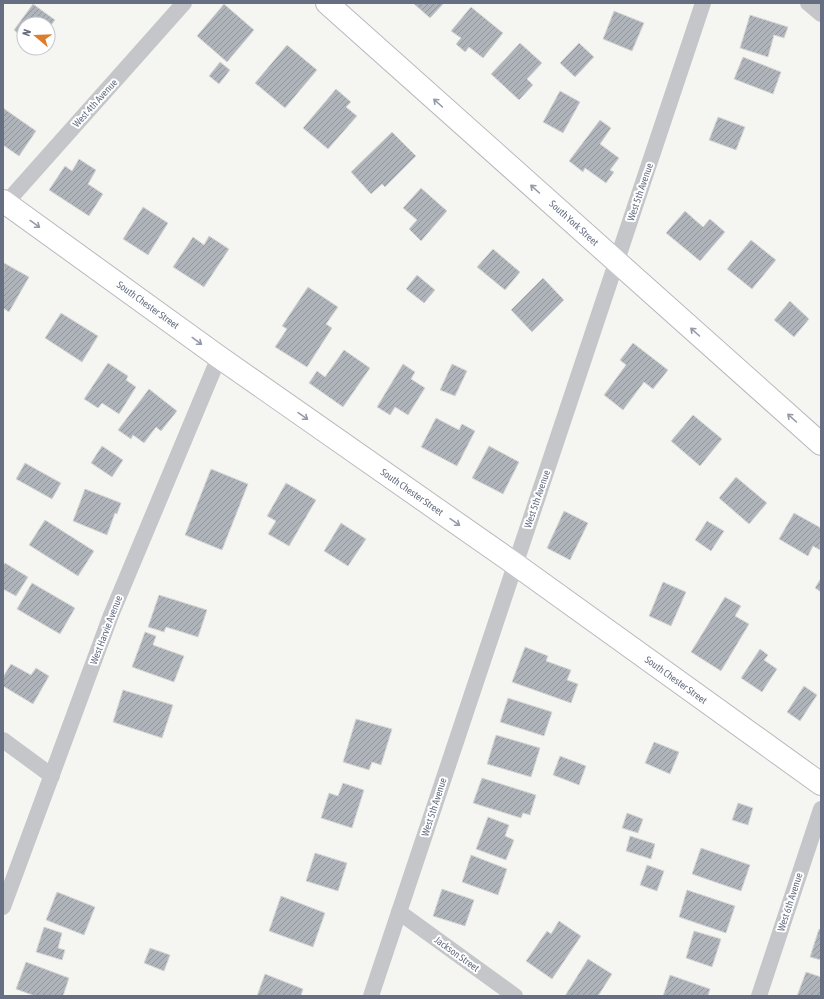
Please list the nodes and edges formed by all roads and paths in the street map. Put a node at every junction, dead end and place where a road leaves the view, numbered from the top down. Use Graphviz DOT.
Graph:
graph roads {
  1 [pos="184,3"];
  2 [pos="327,3"];
  3 [pos="703,3"];
  4 [pos="808,3"];
  5 [pos="821,14"];
  6 [pos="4,202"];
  7 [pos="617,261"];
  8 [pos="219,357"];
  9 [pos="821,444"];
  10 [pos="515,564"];
  11 [pos="3,740"];
  12 [pos="52,776"];
  13 [pos="821,784"];
  14 [pos="821,809"];
  15 [pos="3,907"];
  16 [pos="399,912"];
  17 [pos="371,996"];
  18 [pos="515,996"];
  19 [pos="759,996"];
  1 -- 6 [label="street, West 4th Avenue"];
  7 -- 2 [label="main road, South York Street, one-way"];
  3 -- 7 [label="street, West 5th Avenue"];
  4 -- 5 [label="street"];
  6 -- 8 [label="main road, South Chester Street, one-way"];
  9 -- 7 [label="main road, South York Street, one-way"];
  7 -- 10 [label="street, West 5th Avenue"];
  8 -- 10 [label="main road, South Chester Street, one-way"];
  8 -- 12 [label="street, West Harvie Avenue"];
  10 -- 13 [label="main road, South Chester Street"];
  10 -- 16 [label="street, West 5th Avenue"];
  11 -- 12 [label="street"];
  12 -- 15 [label="street, West Harvie Avenue"];
  14 -- 19 [label="street, West 6th Avenue"];
  16 -- 17 [label="street, West 5th Avenue"];
  16 -- 18 [label="street, Jackson Street"];
}
